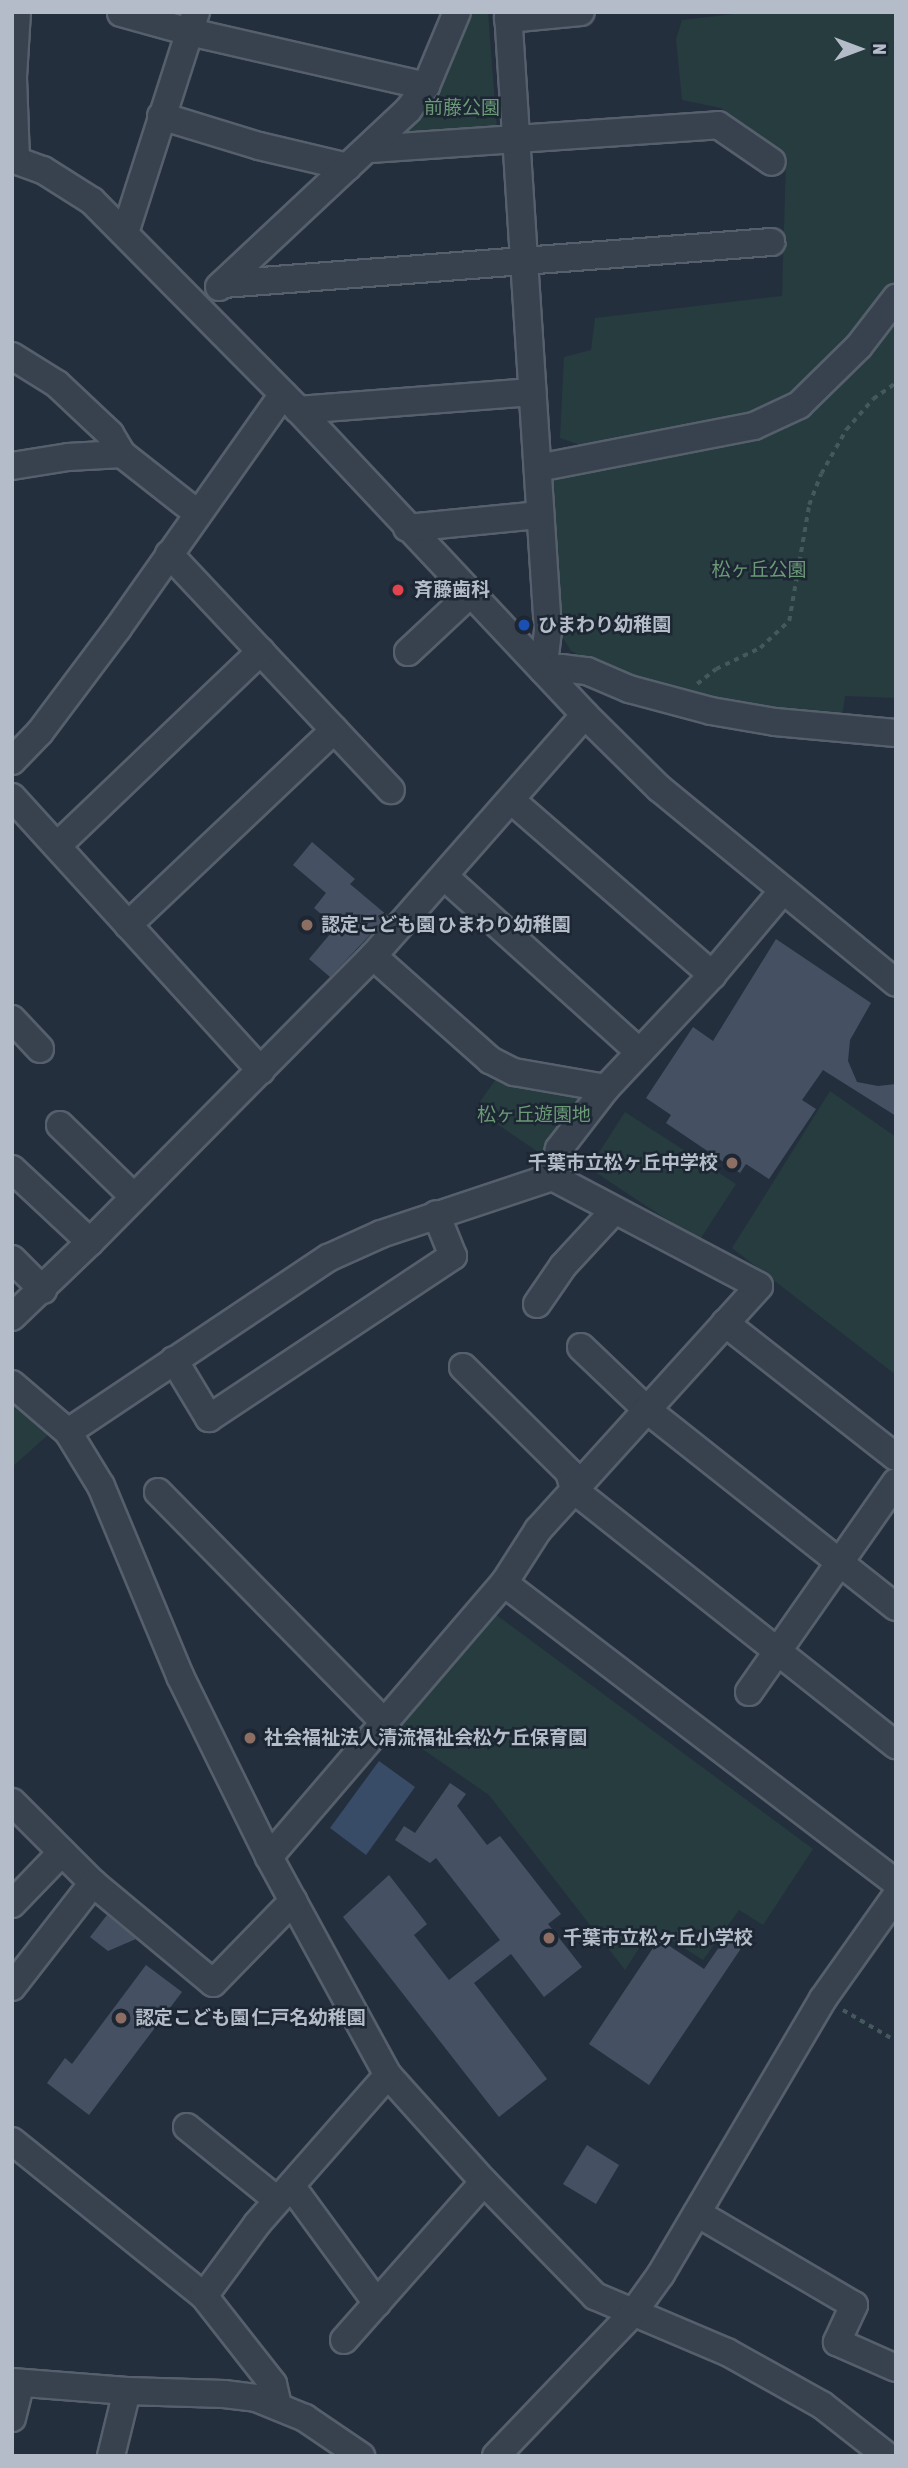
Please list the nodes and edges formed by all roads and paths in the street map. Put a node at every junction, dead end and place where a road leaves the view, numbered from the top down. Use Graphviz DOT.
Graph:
graph roads {
  1 [pos="18,12"];
  2 [pos="457,12"];
  3 [pos="581,12"];
  4 [pos="121,13"];
  5 [pos="508,16"];
  6 [pos="193,22"];
  7 [pos="426,86"];
  8 [pos="161,116"];
  9 [pos="516,139"];
  10 [pos="370,149"];
  11 [pos="14,160"];
  12 [pos="772,162"];
  13 [pos="348,167"];
  14 [pos="125,233"];
  15 [pos="771,242"];
  16 [pos="524,261"];
  17 [pos="223,284"];
  18 [pos="896,298"];
  19 [pos="197,306"];
  20 [pos="12,356"];
  21 [pos="896,383"];
  22 [pos="532,392"];
  23 [pos="291,402"];
  24 [pos="122,454"];
  25 [pos="12,466"];
  26 [pos="538,468"];
  27 [pos="197,513"];
  28 [pos="540,515"];
  29 [pos="407,528"];
  30 [pos="169,554"];
  31 [pos="470,594"];
  32 [pos="261,652"];
  33 [pos="408,652"];
  34 [pos="543,670"];
  35 [pos="673,702"];
  36 [pos="585,716"];
  37 [pos="334,730"];
  38 [pos="896,733"];
  39 [pos="12,761"];
  40 [pos="391,790"];
  41 [pos="12,797"];
  42 [pos="511,800"];
  43 [pos="57,846"];
  44 [pos="445,877"];
  45 [pos="782,892"];
  46 [pos="128,925"];
  47 [pos="373,956"];
  48 [pos="712,975"];
  49 [pos="896,983"];
  50 [pos="12,1018"];
  51 [pos="40,1049"];
  52 [pos="638,1051"];
  53 [pos="261,1071"];
  54 [pos="606,1088"];
  55 [pos="60,1125"];
  56 [pos="12,1169"];
  57 [pos="552,1177"];
  58 [pos="134,1197"];
  59 [pos="613,1212"];
  60 [pos="436,1214"];
  61 [pos="90,1242"];
  62 [pos="12,1259"];
  63 [pos="43,1290"];
  64 [pos="537,1304"];
  65 [pos="12,1317"];
  66 [pos="725,1323"];
  67 [pos="581,1348"];
  68 [pos="174,1360"];
  69 [pos="463,1367"];
  70 [pos="12,1384"];
  71 [pos="646,1409"];
  72 [pos="68,1433"];
  73 [pos="896,1457"];
  74 [pos="896,1482"];
  75 [pos="574,1490"];
  76 [pos="158,1492"];
  77 [pos="839,1562"];
  78 [pos="504,1583"];
  79 [pos="896,1607"];
  80 [pos="776,1652"];
  81 [pos="749,1692"];
  82 [pos="383,1721"];
  83 [pos="896,1745"];
  84 [pos="12,1802"];
  85 [pos="62,1852"];
  86 [pos="269,1857"];
  87 [pos="93,1883"];
  88 [pos="896,1883"];
  89 [pos="896,1896"];
  90 [pos="293,1901"];
  91 [pos="12,1904"];
  92 [pos="12,1987"];
  93 [pos="823,1999"];
  94 [pos="896,2040"];
  95 [pos="388,2075"];
  96 [pos="187,2127"];
  97 [pos="12,2141"];
  98 [pos="484,2182"];
  99 [pos="285,2194"];
  100 [pos="697,2213"];
  101 [pos="204,2296"];
  102 [pos="377,2303"];
  103 [pos="633,2313"];
  104 [pos="344,2340"];
  105 [pos="896,2368"];
  106 [pos="17,2382"];
  107 [pos="127,2391"];
  108 [pos="278,2406"];
  109 [pos="12,2418"];
  110 [pos="510,2451"];
  111 [pos="111,2456"];
  112 [pos="361,2456"];
  113 [pos="887,2456"];
  1 -- 11 [label="street"];
  2 -- 7 [label="street"];
  3 -- 5 [label="street"];
  4 -- 6 [label="street"];
  5 -- 9 [label="street"];
  6 -- 7 [label="street"];
  6 -- 8 [label="street"];
  7 -- 10 [label="street"];
  8 -- 13 [label="street"];
  8 -- 14 [label="street"];
  9 -- 10 [label="street"];
  9 -- 12 [label="street"];
  9 -- 16 [label="street"];
  10 -- 13 [label="street"];
  11 -- 14 [label="street"];
  13 -- 17 [label="street"];
  14 -- 19 [label="street"];
  15 -- 16 [label="street"];
  16 -- 17 [label="street"];
  16 -- 22 [label="street"];
  17 -- 19 [label="street"];
  18 -- 26 [label="street"];
  19 -- 23 [label="street"];
  20 -- 24 [label="street"];
  21 -- 35 [label="path"];
  22 -- 23 [label="street"];
  22 -- 26 [label="street"];
  23 -- 27 [label="street"];
  23 -- 29 [label="street"];
  24 -- 25 [label="street"];
  24 -- 27 [label="street"];
  26 -- 28 [label="street"];
  27 -- 30 [label="street"];
  28 -- 29 [label="street"];
  28 -- 34 [label="street"];
  29 -- 31 [label="street"];
  30 -- 32 [label="street"];
  30 -- 39 [label="street"];
  31 -- 33 [label="street"];
  31 -- 34 [label="street"];
  32 -- 37 [label="street"];
  32 -- 43 [label="street"];
  34 -- 35 [label="street"];
  34 -- 36 [label="street"];
  35 -- 38 [label="street"];
  36 -- 42 [label="street"];
  36 -- 45 [label="street"];
  37 -- 40 [label="street"];
  37 -- 46 [label="street"];
  41 -- 43 [label="street"];
  42 -- 44 [label="street"];
  42 -- 48 [label="street"];
  43 -- 46 [label="street"];
  44 -- 47 [label="street"];
  44 -- 52 [label="street"];
  45 -- 48 [label="street"];
  45 -- 49 [label="street"];
  46 -- 53 [label="street"];
  47 -- 53 [label="street"];
  47 -- 54 [label="street"];
  48 -- 52 [label="street"];
  50 -- 51 [label="street"];
  52 -- 54 [label="street"];
  53 -- 58 [label="street"];
  54 -- 57 [label="street"];
  55 -- 58 [label="street"];
  56 -- 61 [label="street"];
  57 -- 59 [label="street"];
  57 -- 60 [label="street"];
  58 -- 61 [label="street"];
  59 -- 64 [label="street"];
  59 -- 66 [label="street"];
  60 -- 68 [label="street"];
  60 -- 68 [label="street"];
  61 -- 63 [label="street"];
  62 -- 63 [label="street"];
  63 -- 65 [label="street"];
  66 -- 71 [label="street"];
  66 -- 73 [label="street"];
  67 -- 71 [label="street"];
  68 -- 72 [label="street"];
  69 -- 75 [label="street"];
  70 -- 72 [label="street"];
  71 -- 75 [label="street"];
  71 -- 77 [label="street"];
  72 -- 86 [label="street"];
  74 -- 77 [label="street"];
  75 -- 78 [label="street"];
  75 -- 80 [label="street"];
  76 -- 82 [label="street"];
  77 -- 79 [label="street"];
  77 -- 80 [label="street"];
  78 -- 82 [label="street"];
  78 -- 88 [label="street"];
  80 -- 81 [label="street"];
  80 -- 83 [label="street"];
  82 -- 86 [label="street"];
  84 -- 85 [label="street"];
  85 -- 87 [label="street"];
  85 -- 91 [label="street"];
  86 -- 90 [label="street"];
  87 -- 90 [label="street"];
  87 -- 92 [label="street"];
  89 -- 93 [label="street"];
  90 -- 95 [label="street"];
  93 -- 94 [label="path"];
  93 -- 100 [label="street"];
  95 -- 98 [label="street"];
  95 -- 99 [label="street"];
  96 -- 99 [label="street"];
  97 -- 101 [label="street"];
  98 -- 102 [label="street"];
  98 -- 103 [label="street"];
  99 -- 101 [label="street"];
  99 -- 102 [label="street"];
  100 -- 103 [label="street"];
  100 -- 105 [label="street"];
  101 -- 108 [label="street"];
  102 -- 104 [label="street"];
  103 -- 110 [label="street"];
  103 -- 113 [label="street"];
  106 -- 107 [label="street"];
  106 -- 109 [label="street"];
  107 -- 108 [label="street"];
  107 -- 111 [label="street"];
  108 -- 112 [label="street"];
}
